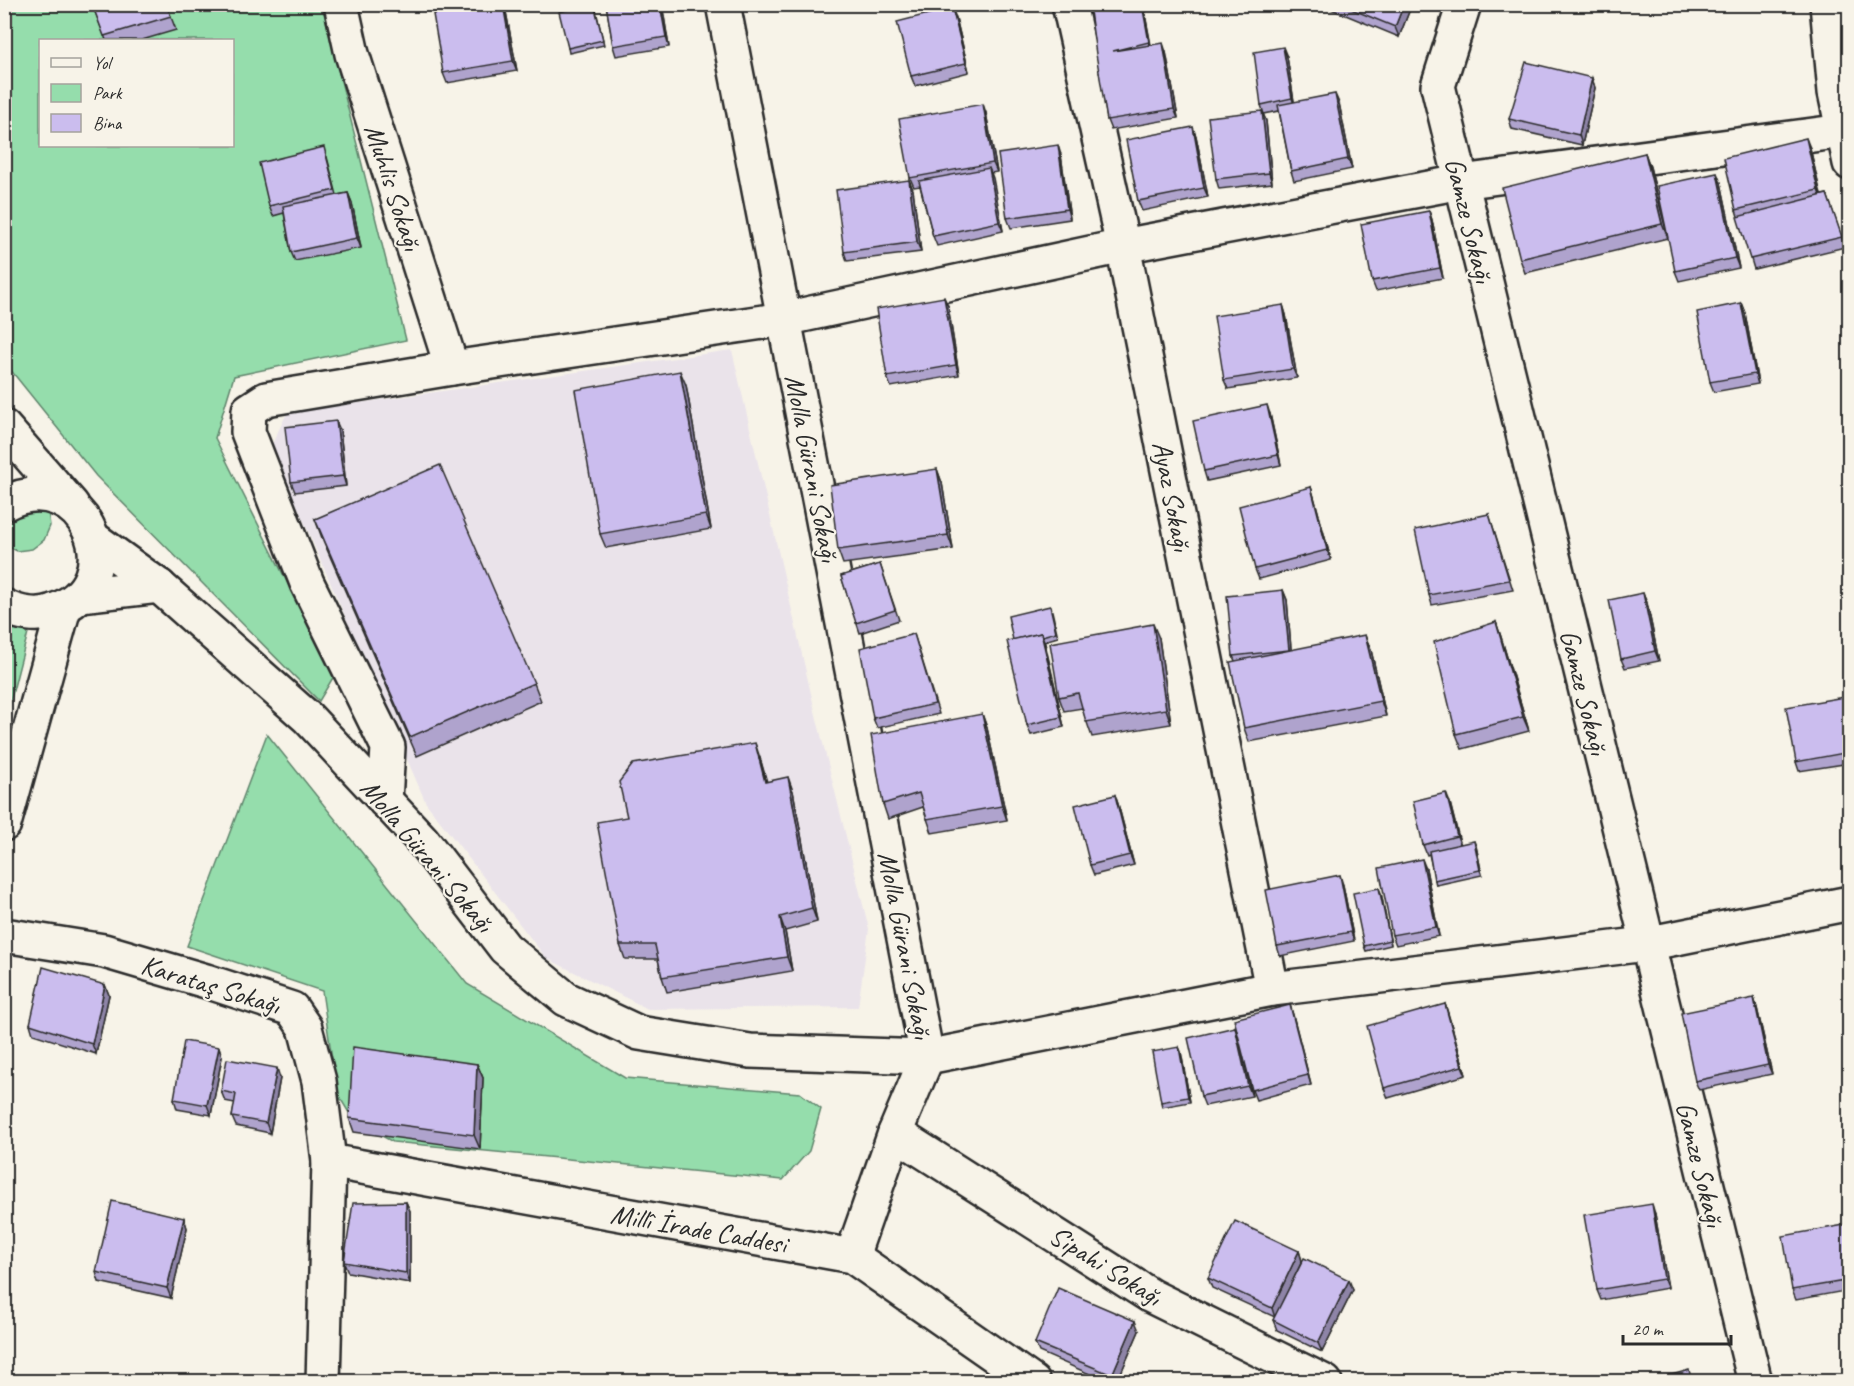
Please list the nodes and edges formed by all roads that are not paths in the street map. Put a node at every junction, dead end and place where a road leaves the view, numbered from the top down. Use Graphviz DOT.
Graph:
graph roads {
  1 [pos="341,4"];
  2 [pos="723,4"];
  3 [pos="1070,4"];
  4 [pos="1464,4"];
  5 [pos="1827,4"];
  6 [pos="1843,131"];
  7 [pos="1850,163"];
  8 [pos="1461,182"];
  9 [pos="1123,246"];
  10 [pos="784,319"];
  11 [pos="452,368"];
  12 [pos="4,427"];
  13 [pos="4,504"];
  14 [pos="73,507"];
  15 [pos="94,539"];
  16 [pos="159,586"];
  17 [pos="72,601"];
  18 [pos="4,606"];
  19 [pos="385,801"];
  20 [pos="4,824"];
  21 [pos="1850,903"];
  22 [pos="4,935"];
  23 [pos="1647,944"];
  24 [pos="1272,989"];
  25 [pos="927,1057"];
  26 [pos="895,1133"];
  27 [pos="329,1161"];
  28 [pos="852,1256"];
  29 [pos="323,1382"];
  30 [pos="1033,1382"];
  31 [pos="1325,1382"];
  32 [pos="1755,1382"];
  1 -- 11 [label="street, Muhlis Sokağı"];
  2 -- 10 [label="street, Molla Gürani Sokağı"];
  3 -- 9 [label="street, Ayaz Sokağı"];
  4 -- 8 [label="street, Gamze Sokağı"];
  5 -- 6 [label="street"];
  6 -- 7 [label="street"];
  6 -- 8 [label="street"];
  8 -- 9 [label="street"];
  8 -- 23 [label="street, Gamze Sokağı"];
  9 -- 10 [label="street"];
  9 -- 24 [label="street, Ayaz Sokağı"];
  10 -- 11 [label="street"];
  10 -- 25 [label="street, Molla Gürani Sokağı"];
  11 -- 19 [label="street"];
  12 -- 14 [label="street"];
  13 -- 14 [label="street"];
  14 -- 15 [label="street"];
  15 -- 16 [label="street, Molla Gürani Sokağı"];
  15 -- 17 [label="street"];
  16 -- 17 [label="street"];
  16 -- 19 [label="street, Molla Gürani Sokağı"];
  17 -- 18 [label="street"];
  17 -- 20 [label="street"];
  19 -- 25 [label="street, Molla Gürani Sokağı"];
  21 -- 23 [label="street"];
  22 -- 27 [label="street, Karataş Sokağı"];
  23 -- 24 [label="street"];
  23 -- 32 [label="street, Gamze Sokağı"];
  24 -- 25 [label="street"];
  25 -- 26 [label="street"];
  26 -- 28 [label="street"];
  26 -- 31 [label="street, Sipahi Sokağı"];
  27 -- 28 [label="street, Millî İrade Caddesi"];
  27 -- 29 [label="street, Karataş Sokağı"];
  28 -- 30 [label="street, Millî İrade Caddesi"];
}
